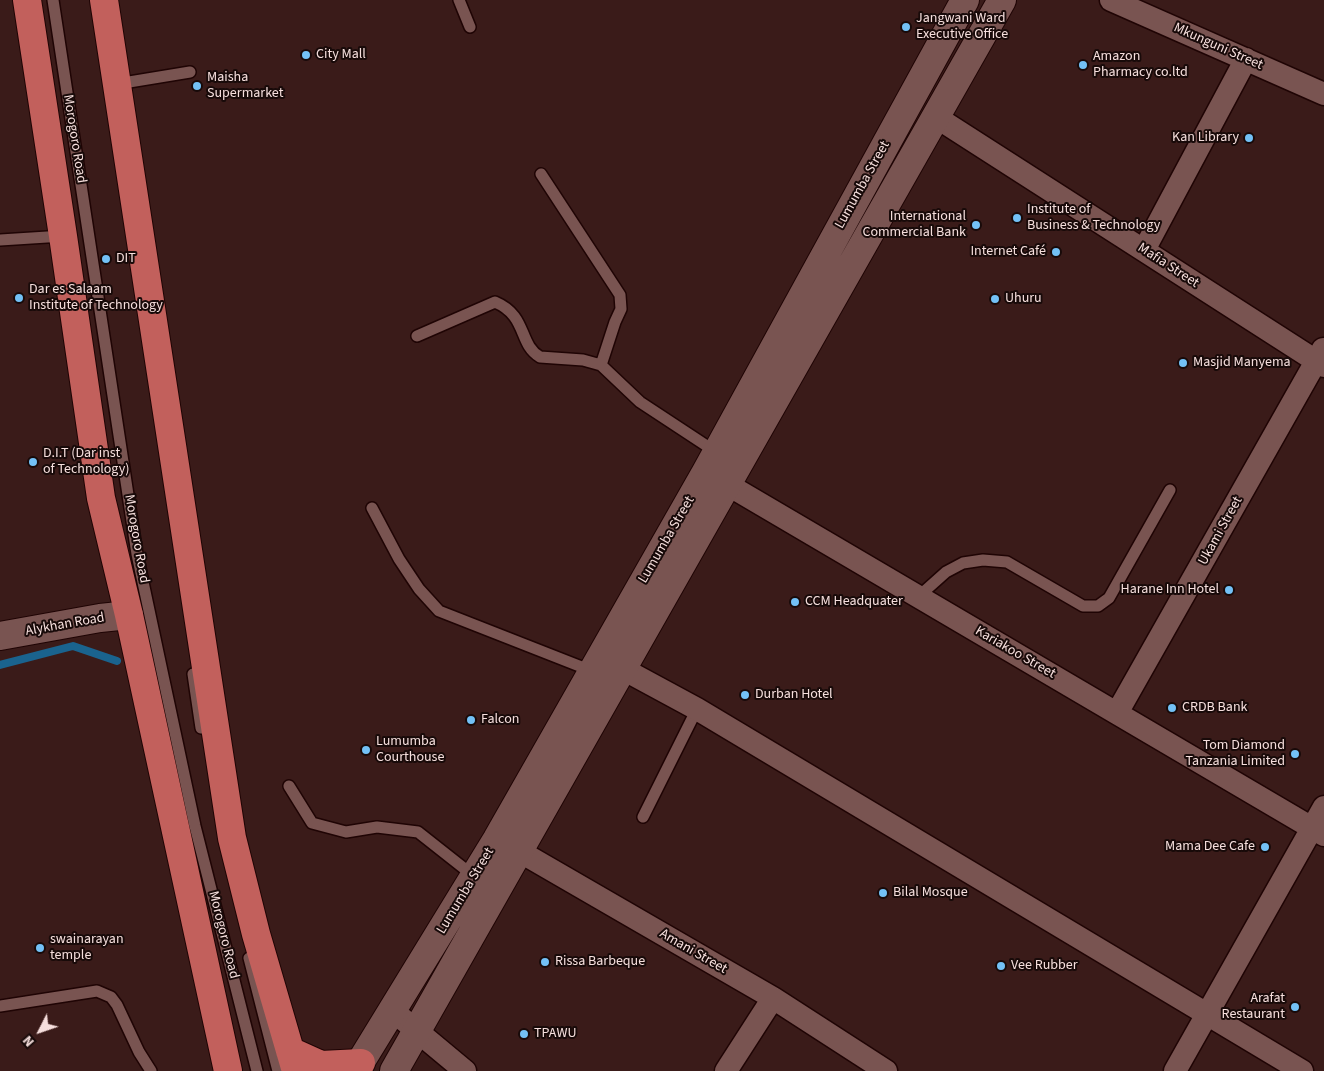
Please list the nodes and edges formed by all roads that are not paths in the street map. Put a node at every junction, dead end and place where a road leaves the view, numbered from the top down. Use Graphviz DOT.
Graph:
graph roads {
  1 [pos="27,0"];
  2 [pos="53,0"];
  3 [pos="104,0"];
  4 [pos="459,0"];
  5 [pos="964,0"];
  6 [pos="1002,0"];
  7 [pos="1111,0"];
  8 [pos="470,27"];
  9 [pos="1246,59"];
  10 [pos="190,72"];
  11 [pos="117,84"];
  12 [pos="1324,94"];
  13 [pos="936,117"];
  14 [pos="541,174"];
  15 [pos="127,225"];
  16 [pos="64,236"];
  17 [pos="0,240"];
  18 [pos="1144,250"];
  19 [pos="417,336"];
  20 [pos="1322,358"];
  21 [pos="601,365"];
  22 [pos="717,469"];
  23 [pos="1170,490"];
  24 [pos="372,508"];
  25 [pos="178,558"];
  26 [pos="918,597"];
  27 [pos="129,615"];
  28 [pos="0,636"];
  29 [pos="192,666"];
  30 [pos="623,670"];
  31 [pos="592,671"];
  32 [pos="697,709"];
  33 [pos="1117,713"];
  34 [pos="204,743"];
  35 [pos="289,786"];
  36 [pos="1324,807"];
  37 [pos="643,817"];
  38 [pos="1318,832"];
  39 [pos="508,845"];
  40 [pos="475,876"];
  41 [pos="246,945"];
  42 [pos="772,998"];
  43 [pos="0,1006"];
  44 [pos="393,1011"];
  45 [pos="1206,1014"];
  46 [pos="418,1032"];
  47 [pos="288,1064"];
  48 [pos="358,1067"];
  49 [pos="151,1071"];
  50 [pos="228,1071"];
  51 [pos="257,1071"];
  52 [pos="394,1071"];
  53 [pos="465,1071"];
  54 [pos="726,1071"];
  55 [pos="886,1071"];
  56 [pos="1175,1071"];
  57 [pos="1302,1071"];
  1 -- 16 [label="highway, Morogoro Road"];
  2 -- 51 [label="lane, Morogoro Road"];
  3 -- 11 [label="highway"];
  4 -- 8 [label="lane"];
  5 -- 22 [label="main road, Lumumba Street"];
  6 -- 13 [label="main road, Lumumba Street"];
  7 -- 9 [label="street, Mkunguni Street"];
  9 -- 12 [label="street, Mkunguni Street"];
  9 -- 18 [label="street"];
  10 -- 11 [label="lane"];
  11 -- 47 [label="highway"];
  13 -- 18 [label="street, Mafia Street"];
  13 -- 22 [label="main road, Lumumba Street"];
  14 -- 21 [label="lane"];
  15 -- 25 [label="lane"];
  16 -- 17 [label="lane"];
  16 -- 27 [label="highway, Morogoro Road"];
  18 -- 20 [label="street, Mafia Street"];
  19 -- 21 [label="lane"];
  20 -- 33 [label="street, Ukami Street"];
  21 -- 22 [label="lane"];
  22 -- 26 [label="street, Kariakoo Street"];
  22 -- 30 [label="main road, Lumumba Street"];
  22 -- 31 [label="main road, Lumumba Street"];
  23 -- 26 [label="lane"];
  24 -- 31 [label="lane"];
  26 -- 33 [label="street, Kariakoo Street"];
  27 -- 28 [label="main road, Alykhan Road"];
  27 -- 50 [label="highway, Morogoro Road"];
  29 -- 34 [label="lane"];
  30 -- 32 [label="street"];
  30 -- 39 [label="main road, Lumumba Street"];
  31 -- 39 [label="main road, Lumumba Street"];
  32 -- 37 [label="lane"];
  32 -- 45 [label="street"];
  33 -- 38 [label="street, Kariakoo Street"];
  35 -- 40 [label="lane"];
  36 -- 38 [label="street"];
  38 -- 45 [label="street"];
  39 -- 40 [label="main road, Lumumba Street"];
  39 -- 42 [label="street, Amani Street"];
  39 -- 46 [label="main road, Lumumba Street"];
  40 -- 44 [label="main road, Lumumba Street"];
  41 -- 47 [label="lane, Morogoro Road"];
  42 -- 54 [label="street"];
  42 -- 55 [label="street, Amani Street"];
  43 -- 49 [label="lane"];
  44 -- 46 [label="street"];
  44 -- 48 [label="main road, Lumumba Street"];
  45 -- 56 [label="street"];
  45 -- 57 [label="street"];
  46 -- 52 [label="main road, Lumumba Street"];
  46 -- 53 [label="street"];
  47 -- 48 [label="highway"];
}
